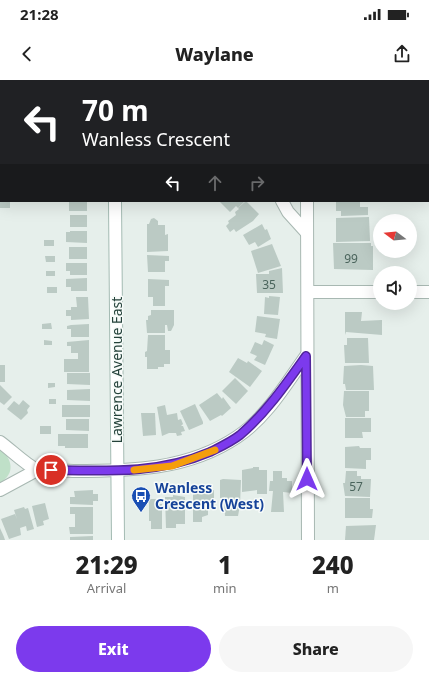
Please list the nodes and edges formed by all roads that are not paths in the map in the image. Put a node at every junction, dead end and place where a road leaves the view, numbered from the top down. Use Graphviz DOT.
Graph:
graph roads {
  1 [pos="115,202"];
  2 [pos="283,202"];
  3 [pos="307,202"];
  4 [pos="307,233"];
  5 [pos="308,292"];
  6 [pos="373,292"];
  7 [pos="417,292"];
  8 [pos="429,292"];
  9 [pos="306,356"];
  10 [pos="0,442"];
  11 [pos="37,470"];
  12 [pos="117,470"];
  13 [pos="0,490"];
  14 [pos="118,540"];
  15 [pos="308,540"];
  1 -- 12 [label="street, Lawrence Avenue East"];
  2 -- 4 [label="street"];
  3 -- 4 [label="street"];
  4 -- 5 [label="street"];
  5 -- 6 [label="street"];
  5 -- 9 [label="street"];
  7 -- 8 [label="street"];
  9 -- 12 [label="street"];
  9 -- 15 [label="street"];
  10 -- 11 [label="street"];
  11 -- 12 [label="street"];
  11 -- 13 [label="street"];
  12 -- 14 [label="street, Lawrence Avenue East"];
}
